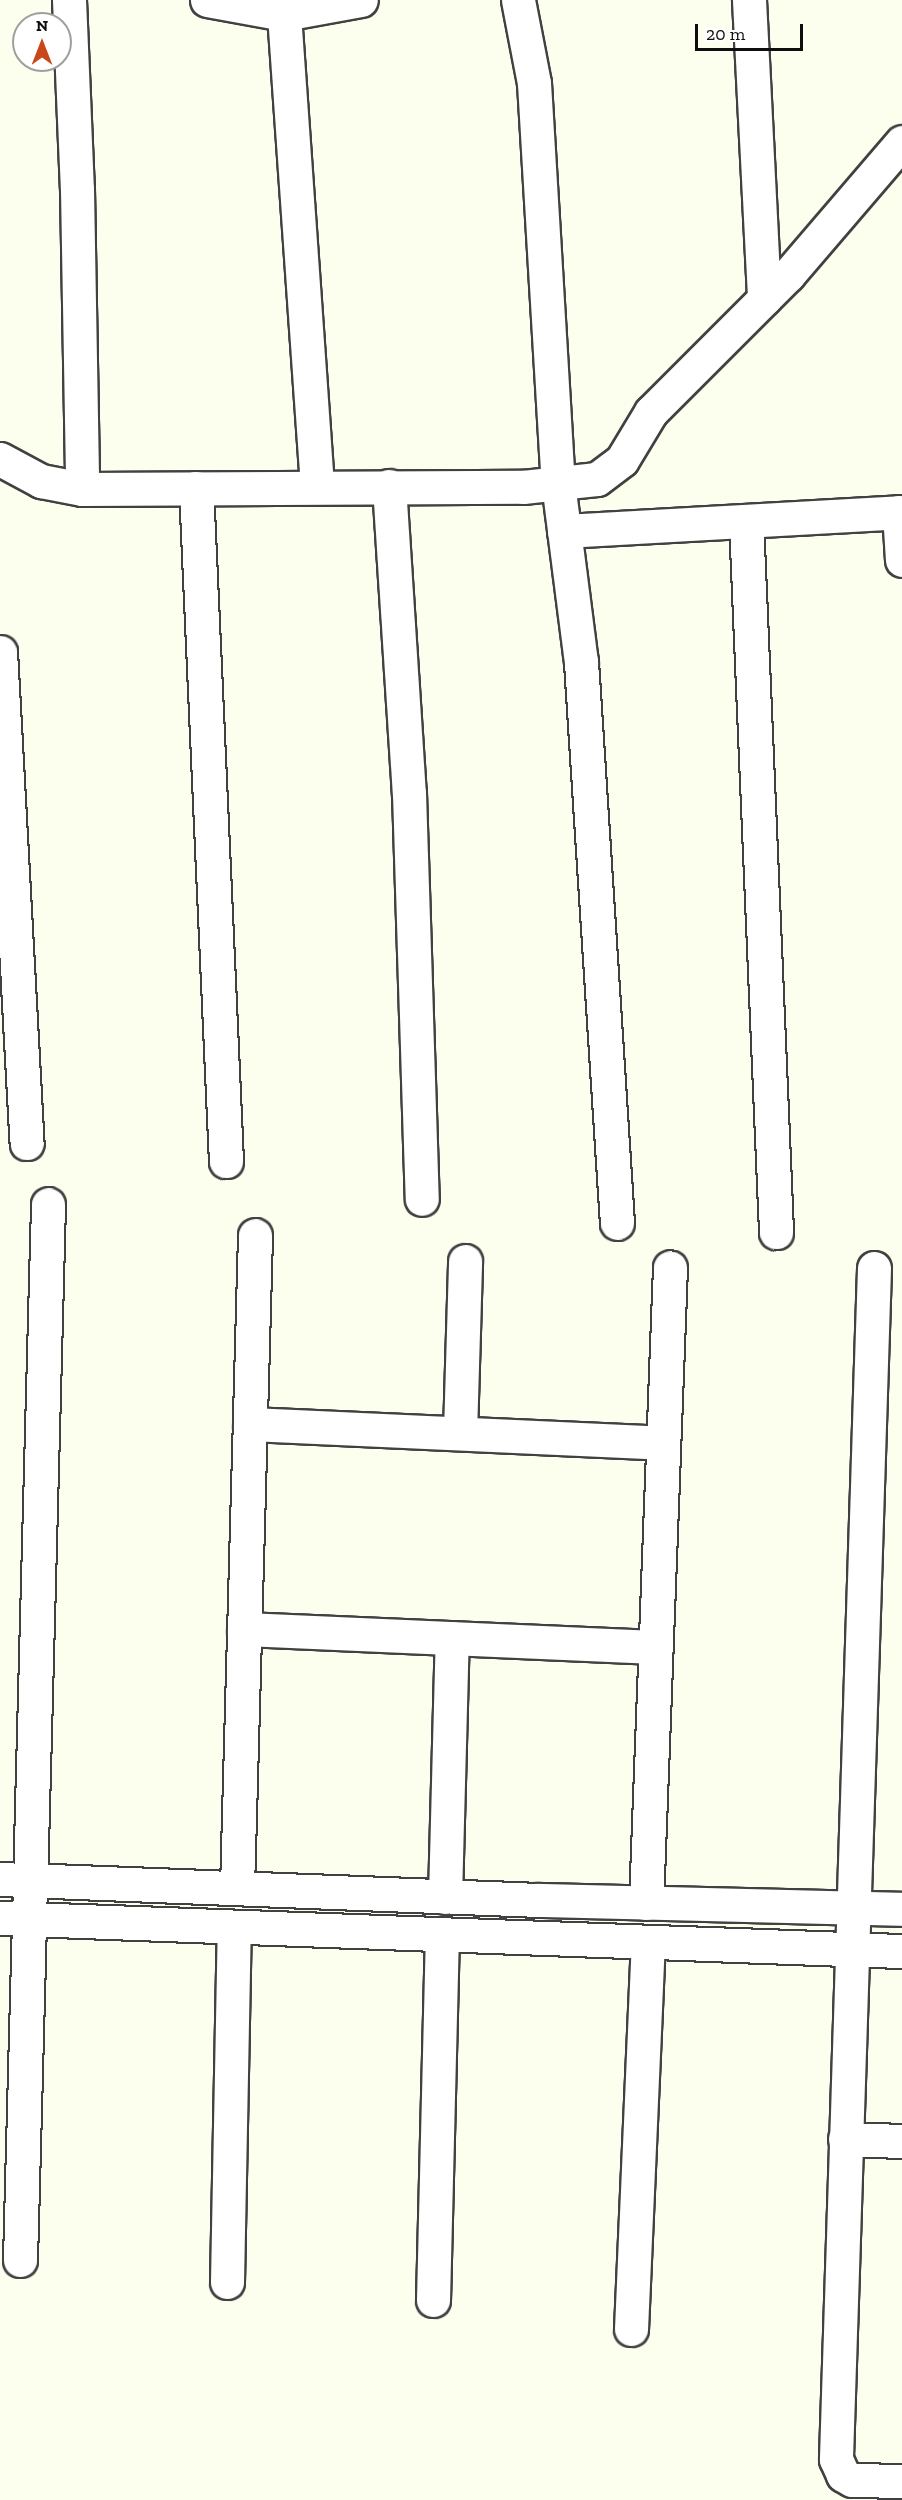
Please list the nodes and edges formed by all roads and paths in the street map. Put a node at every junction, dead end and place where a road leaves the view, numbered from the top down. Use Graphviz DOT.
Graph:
graph roads {
  1 [pos="69,0"];
  2 [pos="207,0"];
  3 [pos="361,0"];
  4 [pos="518,0"];
  5 [pos="749,0"];
  6 [pos="284,14"];
  7 [pos="902,142"];
  8 [pos="764,299"];
  9 [pos="0,459"];
  10 [pos="558,483"];
  11 [pos="317,486"];
  12 [pos="389,486"];
  13 [pos="196,488"];
  14 [pos="82,489"];
  15 [pos="746,521"];
  16 [pos="564,531"];
  17 [pos="902,560"];
  18 [pos="0,652"];
  19 [pos="27,1143"];
  20 [pos="226,1161"];
  21 [pos="422,1199"];
  22 [pos="48,1204"];
  23 [pos="617,1223"];
  24 [pos="776,1232"];
  25 [pos="255,1235"];
  26 [pos="465,1261"];
  27 [pos="670,1267"];
  28 [pos="874,1268"];
  29 [pos="250,1424"];
  30 [pos="460,1433"];
  31 [pos="663,1443"];
  32 [pos="244,1629"];
  33 [pos="452,1638"];
  34 [pos="656,1647"];
  35 [pos="0,1879"];
  36 [pos="32,1880"];
  37 [pos="237,1888"];
  38 [pos="444,1897"];
  39 [pos="646,1903"];
  40 [pos="852,1908"];
  41 [pos="902,1909"];
  42 [pos="16,1919"];
  43 [pos="234,1927"];
  44 [pos="442,1934"];
  45 [pos="648,1942"];
  46 [pos="850,1949"];
  47 [pos="902,1951"];
  48 [pos="845,2139"];
  49 [pos="902,2141"];
  50 [pos="20,2260"];
  51 [pos="227,2282"];
  52 [pos="433,2300"];
  53 [pos="631,2329"];
  54 [pos="902,2481"];
  1 -- 14 [label="street"];
  2 -- 6 [label="street"];
  3 -- 6 [label="street"];
  4 -- 10 [label="street"];
  5 -- 8 [label="street"];
  6 -- 11 [label="street"];
  7 -- 8 [label="street"];
  8 -- 10 [label="street"];
  9 -- 14 [label="street"];
  10 -- 12 [label="street"];
  10 -- 16 [label="street"];
  11 -- 12 [label="street"];
  11 -- 13 [label="street"];
  12 -- 21 [label="street"];
  13 -- 14 [label="street"];
  13 -- 20 [label="street"];
  15 -- 16 [label="street"];
  15 -- 17 [label="street"];
  15 -- 24 [label="street"];
  16 -- 23 [label="street"];
  18 -- 19 [label="street"];
  22 -- 36 [label="street"];
  25 -- 29 [label="street"];
  26 -- 30 [label="street"];
  27 -- 31 [label="street"];
  28 -- 40 [label="street"];
  29 -- 30 [label="street"];
  29 -- 32 [label="street"];
  30 -- 31 [label="street"];
  31 -- 34 [label="street"];
  32 -- 33 [label="street"];
  32 -- 37 [label="street"];
  33 -- 34 [label="street"];
  33 -- 38 [label="street"];
  34 -- 39 [label="street"];
  35 -- 36 [label="street"];
  36 -- 37 [label="street"];
  36 -- 42 [label="street"];
  37 -- 38 [label="street"];
  38 -- 39 [label="street"];
  39 -- 40 [label="street"];
  40 -- 41 [label="street"];
  40 -- 46 [label="street"];
  42 -- 43 [label="street"];
  42 -- 50 [label="street"];
  43 -- 44 [label="street"];
  43 -- 51 [label="street"];
  44 -- 45 [label="street"];
  44 -- 52 [label="street"];
  45 -- 46 [label="street"];
  45 -- 53 [label="street"];
  46 -- 47 [label="street"];
  46 -- 48 [label="street"];
  48 -- 49 [label="street"];
  48 -- 54 [label="street"];
}
